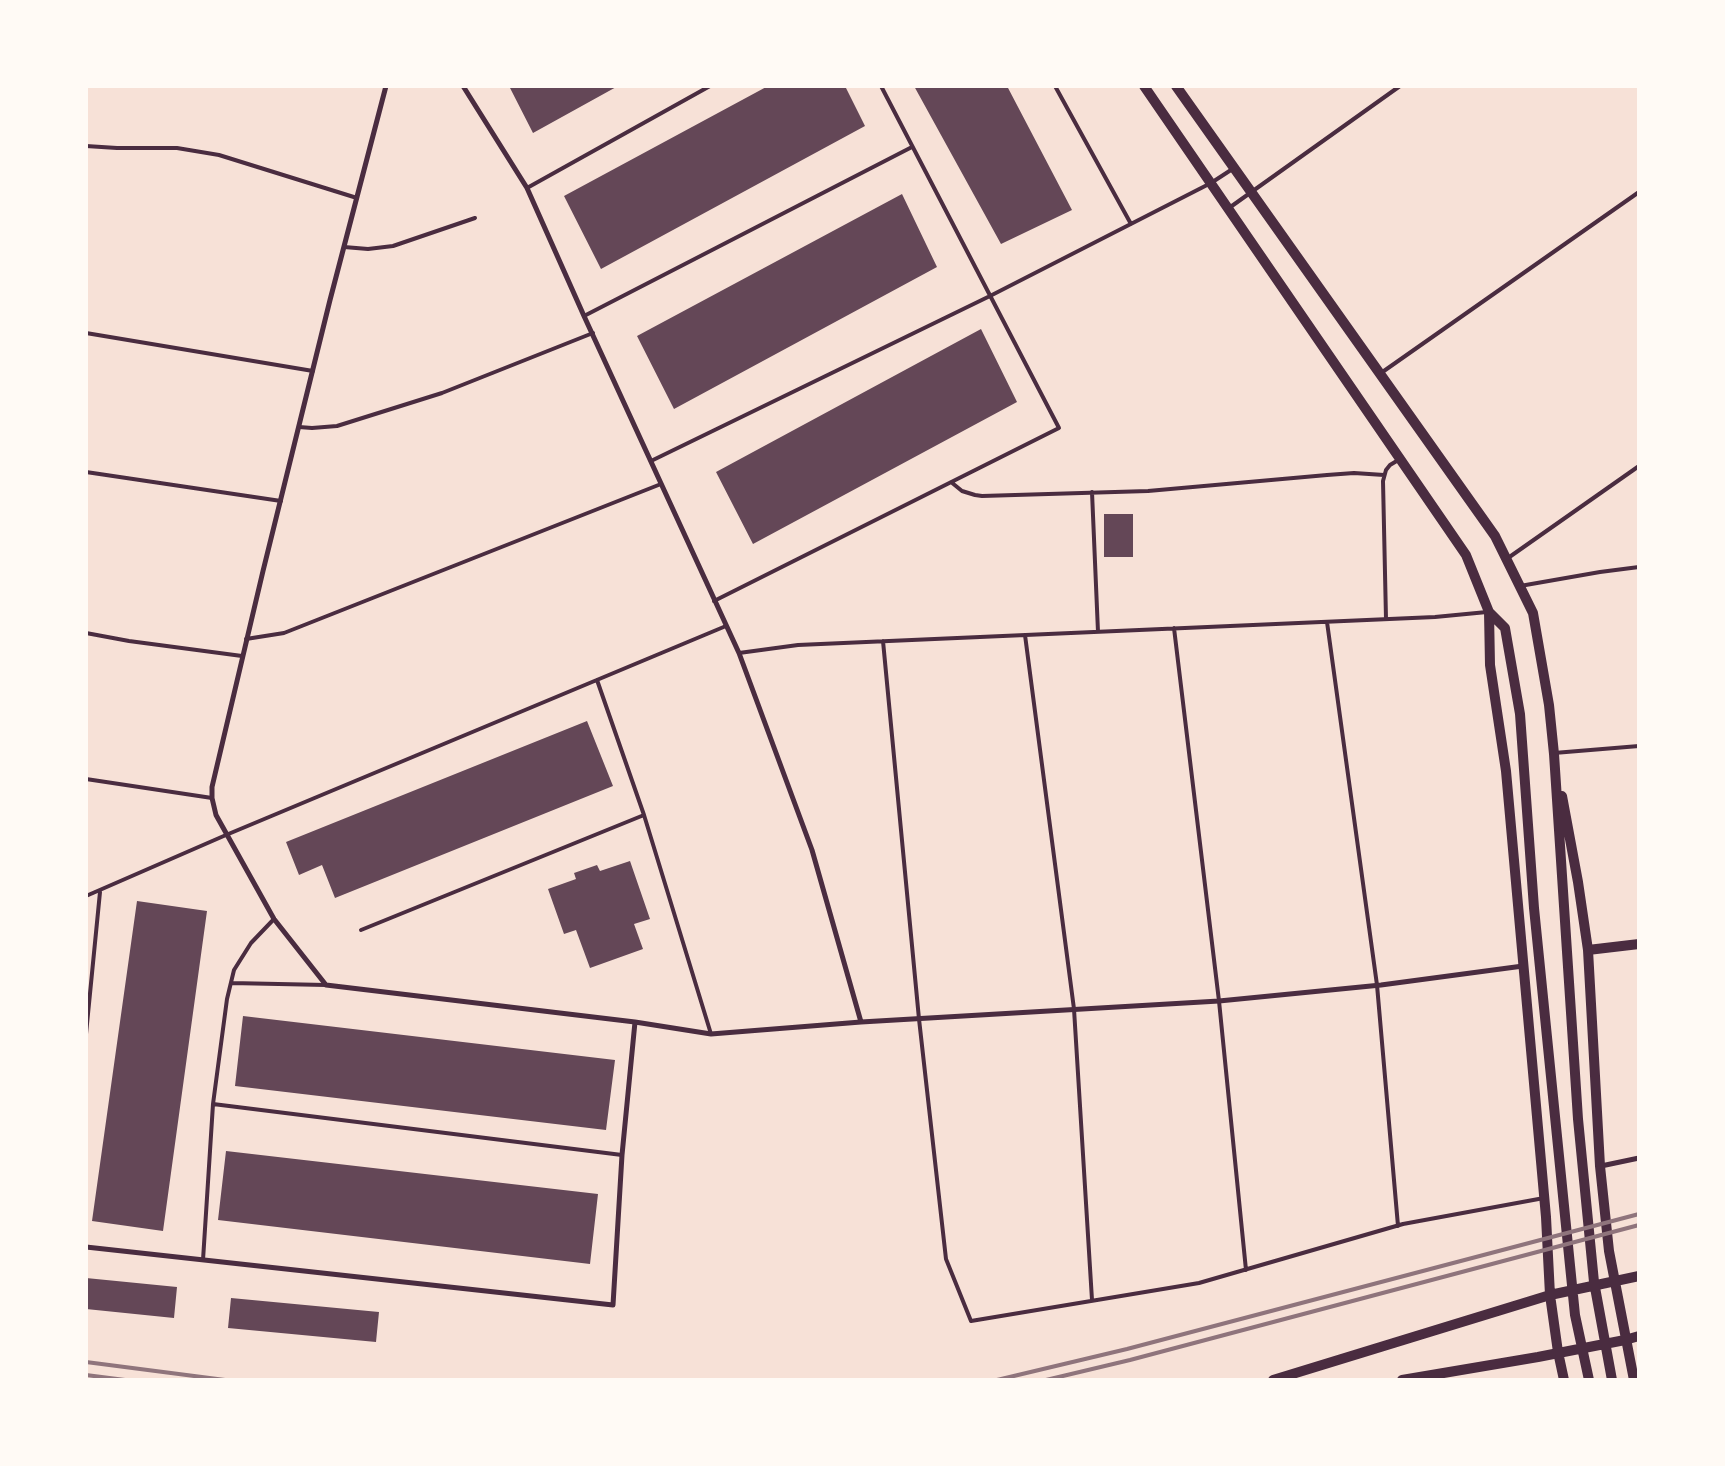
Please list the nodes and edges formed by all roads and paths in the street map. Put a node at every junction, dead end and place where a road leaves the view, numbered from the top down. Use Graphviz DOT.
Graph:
graph roads {
  1 [pos="386,86"];
  2 [pos="464,86"];
  3 [pos="710,86"];
  4 [pos="881,86"];
  5 [pos="1055,86"];
  6 [pos="1144,86"];
  7 [pos="1176,86"];
  8 [pos="1400,86"];
  9 [pos="86,146"];
  10 [pos="912,147"];
  11 [pos="1234,168"];
  12 [pos="1211,183"];
  13 [pos="527,188"];
  14 [pos="1251,192"];
  15 [pos="1639,192"];
  16 [pos="357,198"];
  17 [pos="1227,209"];
  18 [pos="476,218"];
  19 [pos="1131,224"];
  20 [pos="344,247"];
  21 [pos="990,296"];
  22 [pos="584,316"];
  23 [pos="86,333"];
  24 [pos="593,333"];
  25 [pos="313,371"];
  26 [pos="1380,374"];
  27 [pos="299,427"];
  28 [pos="1400,459"];
  29 [pos="651,461"];
  30 [pos="1639,466"];
  31 [pos="86,472"];
  32 [pos="1384,475"];
  33 [pos="951,482"];
  34 [pos="661,484"];
  35 [pos="1092,492"];
  36 [pos="280,501"];
  37 [pos="1506,559"];
  38 [pos="1639,568"];
  39 [pos="1519,586"];
  40 [pos="714,601"];
  41 [pos="1489,612"];
  42 [pos="1386,619"];
  43 [pos="1327,622"];
  44 [pos="726,626"];
  45 [pos="1174,628"];
  46 [pos="1098,632"];
  47 [pos="86,633"];
  48 [pos="1025,635"];
  49 [pos="246,639"];
  50 [pos="883,641"];
  51 [pos="738,654"];
  52 [pos="242,656"];
  53 [pos="597,680"];
  54 [pos="1639,746"];
  55 [pos="1554,754"];
  56 [pos="86,779"];
  57 [pos="212,798"];
  58 [pos="644,815"];
  59 [pos="226,835"];
  60 [pos="100,892"];
  61 [pos="86,896"];
  62 [pos="274,919"];
  63 [pos="361,930"];
  64 [pos="1639,944"];
  65 [pos="1588,950"];
  66 [pos="1523,966"];
  67 [pos="231,983"];
  68 [pos="326,985"];
  69 [pos="1377,985"];
  70 [pos="1219,1001"];
  71 [pos="1074,1010"];
  72 [pos="918,1019"];
  73 [pos="635,1022"];
  74 [pos="861,1022"];
  75 [pos="86,1034"];
  76 [pos="712,1034"];
  77 [pos="213,1104"];
  78 [pos="622,1155"];
  79 [pos="1639,1158"];
  80 [pos="1600,1166"];
  81 [pos="1544,1198"];
  82 [pos="1398,1226"];
  83 [pos="86,1247"];
  84 [pos="203,1260"];
  85 [pos="1246,1270"];
  86 [pos="1639,1276"];
  87 [pos="1615,1282"];
  88 [pos="1550,1295"];
  89 [pos="1092,1300"];
  90 [pos="1639,1336"];
  91 [pos="1625,1340"];
  92 [pos="1558,1352"];
  93 [pos="1273,1380"];
  94 [pos="1402,1380"];
  95 [pos="1564,1380"];
  96 [pos="1589,1380"];
  97 [pos="1612,1380"];
  98 [pos="1634,1380"];
  1 -- 16 [label="street"];
  2 -- 13 [label="street"];
  3 -- 13 [label="lane"];
  4 -- 10 [label="lane"];
  5 -- 19 [label="lane"];
  6 -- 12 [label="main road"];
  7 -- 11 [label="main road"];
  8 -- 14 [label="lane"];
  9 -- 16 [label="lane"];
  10 -- 21 [label="lane"];
  10 -- 22 [label="lane"];
  11 -- 12 [label="lane"];
  11 -- 14 [label="main road"];
  12 -- 17 [label="main road"];
  12 -- 19 [label="lane"];
  13 -- 22 [label="street"];
  14 -- 17 [label="lane"];
  14 -- 26 [label="main road"];
  15 -- 26 [label="lane"];
  16 -- 20 [label="street"];
  17 -- 28 [label="main road"];
  18 -- 20 [label="lane"];
  19 -- 21 [label="lane"];
  20 -- 25 [label="street"];
  21 -- 29 [label="lane"];
  21 -- 33 [label="lane"];
  22 -- 24 [label="street"];
  23 -- 25 [label="lane"];
  24 -- 27 [label="lane"];
  24 -- 29 [label="street"];
  25 -- 27 [label="street"];
  26 -- 37 [label="main road"];
  27 -- 36 [label="street"];
  28 -- 32 [label="lane"];
  28 -- 41 [label="main road"];
  29 -- 34 [label="street"];
  30 -- 37 [label="lane"];
  31 -- 36 [label="lane"];
  32 -- 35 [label="lane"];
  32 -- 42 [label="lane"];
  33 -- 35 [label="lane"];
  33 -- 40 [label="lane"];
  34 -- 40 [label="street"];
  34 -- 49 [label="lane"];
  35 -- 46 [label="lane"];
  36 -- 49 [label="street"];
  37 -- 39 [label="main road"];
  38 -- 39 [label="lane"];
  39 -- 55 [label="main road"];
  40 -- 44 [label="street"];
  41 -- 42 [label="lane"];
  41 -- 66 [label="main road"];
  41 -- 96 [label="main road"];
  42 -- 43 [label="lane"];
  43 -- 45 [label="lane"];
  43 -- 69 [label="lane"];
  44 -- 51 [label="street"];
  44 -- 53 [label="lane"];
  45 -- 46 [label="lane"];
  45 -- 70 [label="lane"];
  46 -- 48 [label="lane"];
  47 -- 52 [label="lane"];
  48 -- 50 [label="lane"];
  48 -- 71 [label="lane"];
  49 -- 52 [label="street"];
  50 -- 51 [label="lane"];
  50 -- 72 [label="lane"];
  51 -- 74 [label="street"];
  52 -- 57 [label="street"];
  53 -- 58 [label="lane"];
  53 -- 59 [label="lane"];
  54 -- 55 [label="lane"];
  55 -- 65 [label="main road"];
  55 -- 97 [label="main road"];
  56 -- 57 [label="lane"];
  57 -- 59 [label="street"];
  58 -- 63 [label="lane"];
  58 -- 76 [label="lane"];
  59 -- 60 [label="lane"];
  59 -- 62 [label="street"];
  60 -- 61 [label="lane"];
  60 -- 75 [label="lane"];
  62 -- 67 [label="lane"];
  62 -- 68 [label="street"];
  64 -- 65 [label="main road"];
  65 -- 80 [label="main road"];
  66 -- 69 [label="street"];
  66 -- 81 [label="main road"];
  67 -- 68 [label="lane"];
  67 -- 77 [label="lane"];
  68 -- 73 [label="street"];
  69 -- 70 [label="street"];
  69 -- 82 [label="lane"];
  70 -- 71 [label="street"];
  70 -- 85 [label="lane"];
  71 -- 72 [label="street"];
  71 -- 89 [label="lane"];
  72 -- 74 [label="street"];
  72 -- 89 [label="lane"];
  73 -- 76 [label="street"];
  73 -- 78 [label="street"];
  74 -- 76 [label="street"];
  77 -- 78 [label="lane"];
  77 -- 84 [label="lane"];
  78 -- 84 [label="street"];
  79 -- 80 [label="street"];
  80 -- 87 [label="main road"];
  81 -- 82 [label="lane"];
  81 -- 88 [label="main road"];
  82 -- 85 [label="lane"];
  83 -- 84 [label="street"];
  85 -- 89 [label="lane"];
  86 -- 87 [label="main road"];
  87 -- 88 [label="main road"];
  87 -- 91 [label="main road"];
  88 -- 92 [label="main road"];
  88 -- 93 [label="main road"];
  90 -- 91 [label="main road"];
  91 -- 92 [label="main road"];
  91 -- 98 [label="main road"];
  92 -- 94 [label="main road"];
  92 -- 95 [label="main road"];
}
